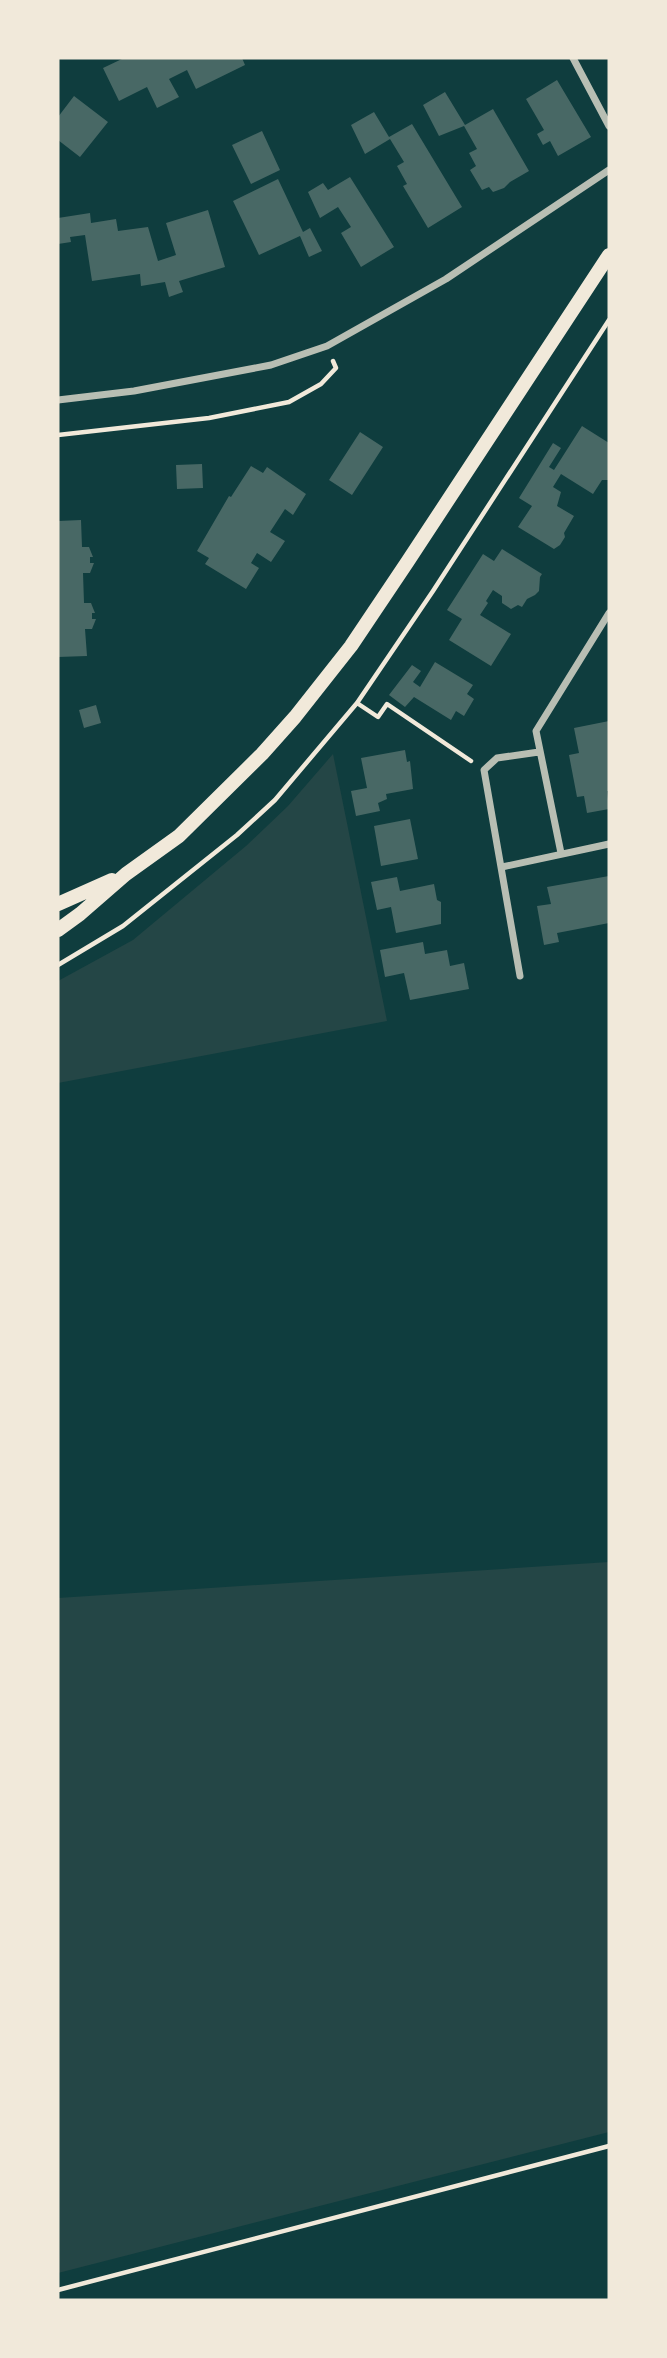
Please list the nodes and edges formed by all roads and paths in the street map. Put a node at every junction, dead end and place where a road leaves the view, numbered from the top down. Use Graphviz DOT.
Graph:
graph roads {
  1 [pos="573,58"];
  2 [pos="609,126"];
  3 [pos="609,170"];
  4 [pos="609,255"];
  5 [pos="327,346"];
  6 [pos="58,400"];
  7 [pos="58,435"];
  8 [pos="609,613"];
  9 [pos="357,703"];
  10 [pos="539,751"];
  11 [pos="484,770"];
  12 [pos="609,844"];
  13 [pos="561,853"];
  14 [pos="502,867"];
  15 [pos="126,874"];
  16 [pos="58,904"];
  17 [pos="58,930"];
  18 [pos="520,976"];
  19 [pos="609,2146"];
  20 [pos="58,2290"];
  1 -- 2 [label="street"];
  3 -- 5 [label="street"];
  4 -- 15 [label="main road"];
  5 -- 6 [label="street"];
  5 -- 7 [label="path"];
  8 -- 10 [label="street"];
  9 -- 11 [label="path"];
  10 -- 11 [label="street"];
  10 -- 13 [label="street"];
  11 -- 14 [label="street"];
  12 -- 13 [label="street"];
  13 -- 14 [label="street"];
  14 -- 18 [label="street"];
  15 -- 16 [label="main road"];
  15 -- 17 [label="main road"];
  19 -- 20 [label="path"];
}
